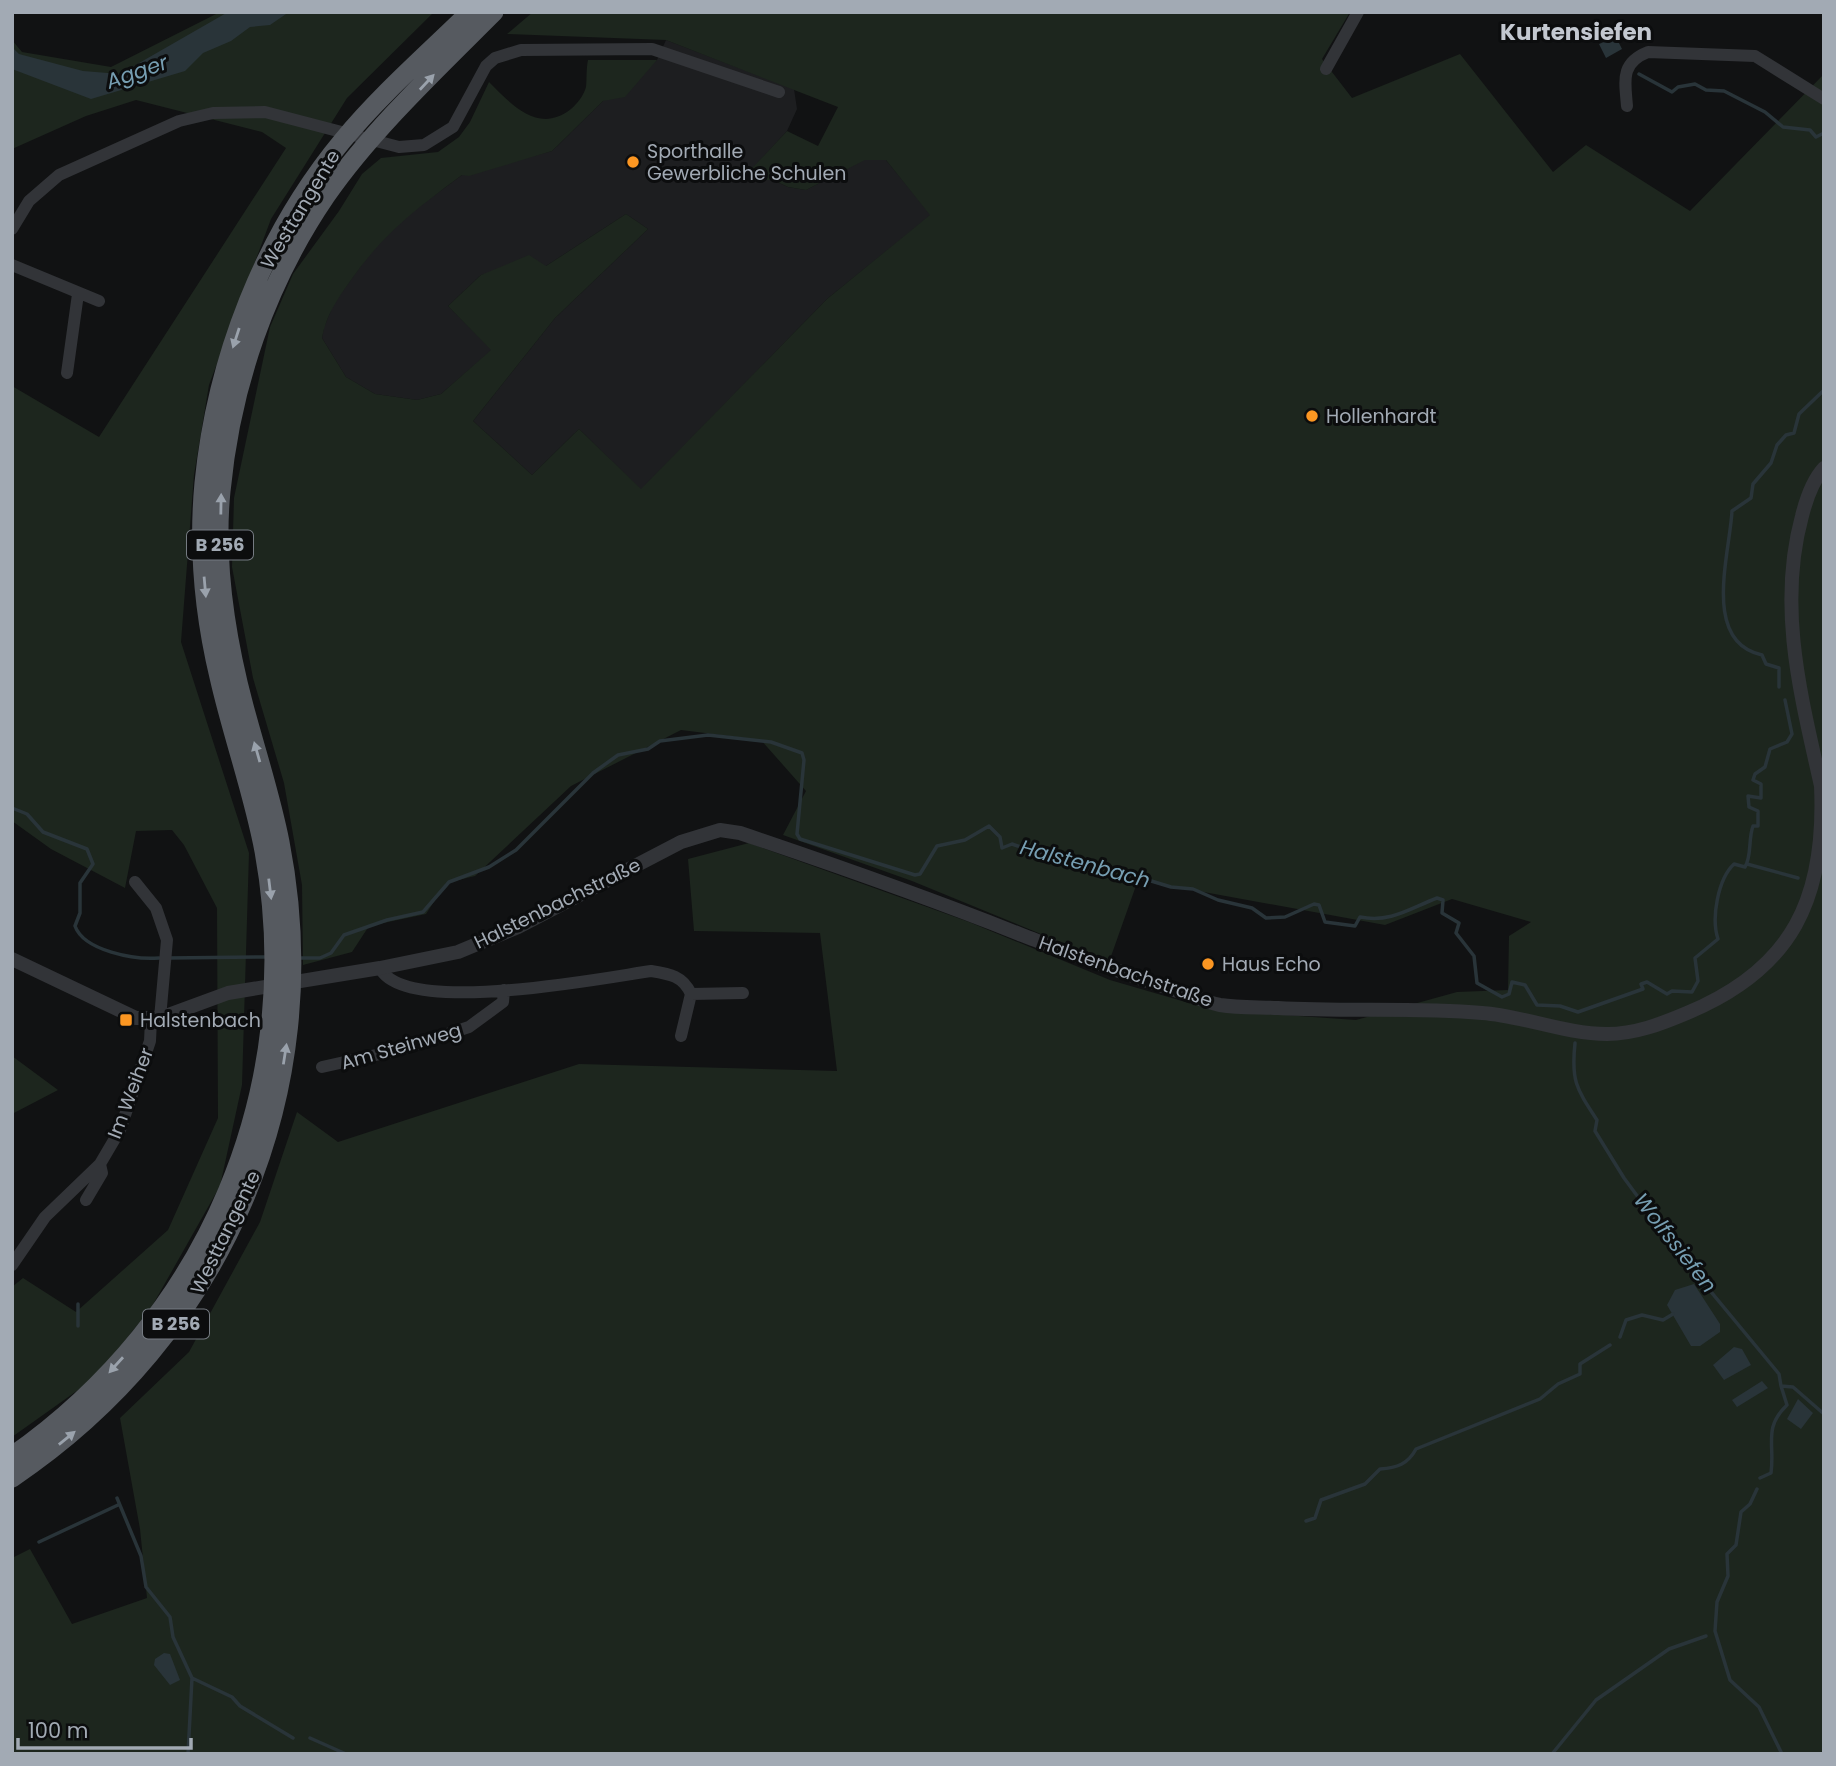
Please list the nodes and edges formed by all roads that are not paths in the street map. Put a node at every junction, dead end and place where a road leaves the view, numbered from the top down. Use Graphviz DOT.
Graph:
graph roads {
  1 [pos="451,12"];
  2 [pos="494,12"];
  3 [pos="508,12"];
  4 [pos="1358,12"];
  5 [pos="473,21"];
  6 [pos="1326,69"];
  7 [pos="405,75"];
  8 [pos="779,92"];
  9 [pos="1824,99"];
  10 [pos="1627,106"];
  11 [pos="12,229"];
  12 [pos="12,265"];
  13 [pos="78,294"];
  14 [pos="99,301"];
  15 [pos="68,373"];
  16 [pos="1824,468"];
  17 [pos="266,820"];
  18 [pos="135,882"];
  19 [pos="12,959"];
  20 [pos="380,968"];
  21 [pos="504,990"];
  22 [pos="743,993"];
  23 [pos="691,994"];
  24 [pos="155,1019"];
  25 [pos="681,1036"];
  26 [pos="322,1068"];
  27 [pos="262,1117"];
  28 [pos="100,1164"];
  29 [pos="86,1200"];
  30 [pos="12,1265"];
  31 [pos="12,1455"];
  32 [pos="12,1478"];
  1 -- 7 [label="highway, B 256"];
  2 -- 5 [label="highway, Westtangente / B 256"];
  3 -- 5 [label="highway, B 256"];
  4 -- 6 [label="street"];
  5 -- 7 [label="highway, Westtangente / B 256"];
  17 -- 5 [label="highway, Westtangente / B 256, one-way"];
  7 -- 17 [label="highway, Westtangente / B 256, one-way"];
  8 -- 11 [label="street"];
  9 -- 10 [label="street"];
  12 -- 13 [label="street"];
  13 -- 14 [label="street"];
  13 -- 15 [label="street"];
  16 -- 20 [label="street, Halstenbachstraße"];
  17 -- 27 [label="highway, B 256"];
  18 -- 24 [label="street, Im Weiher"];
  19 -- 24 [label="street"];
  20 -- 21 [label="street, Am Steinweg"];
  20 -- 24 [label="street, Halstenbachstraße"];
  21 -- 23 [label="street, Am Steinweg"];
  21 -- 26 [label="street, Am Steinweg"];
  22 -- 23 [label="street"];
  23 -- 25 [label="street"];
  24 -- 28 [label="street, Im Weiher"];
  27 -- 31 [label="highway, Westtangente / B 256, one-way"];
  32 -- 27 [label="highway, Westtangente / B 256, one-way"];
  28 -- 29 [label="street, Im Weiher"];
  28 -- 30 [label="street, Im Weiher"];
}
